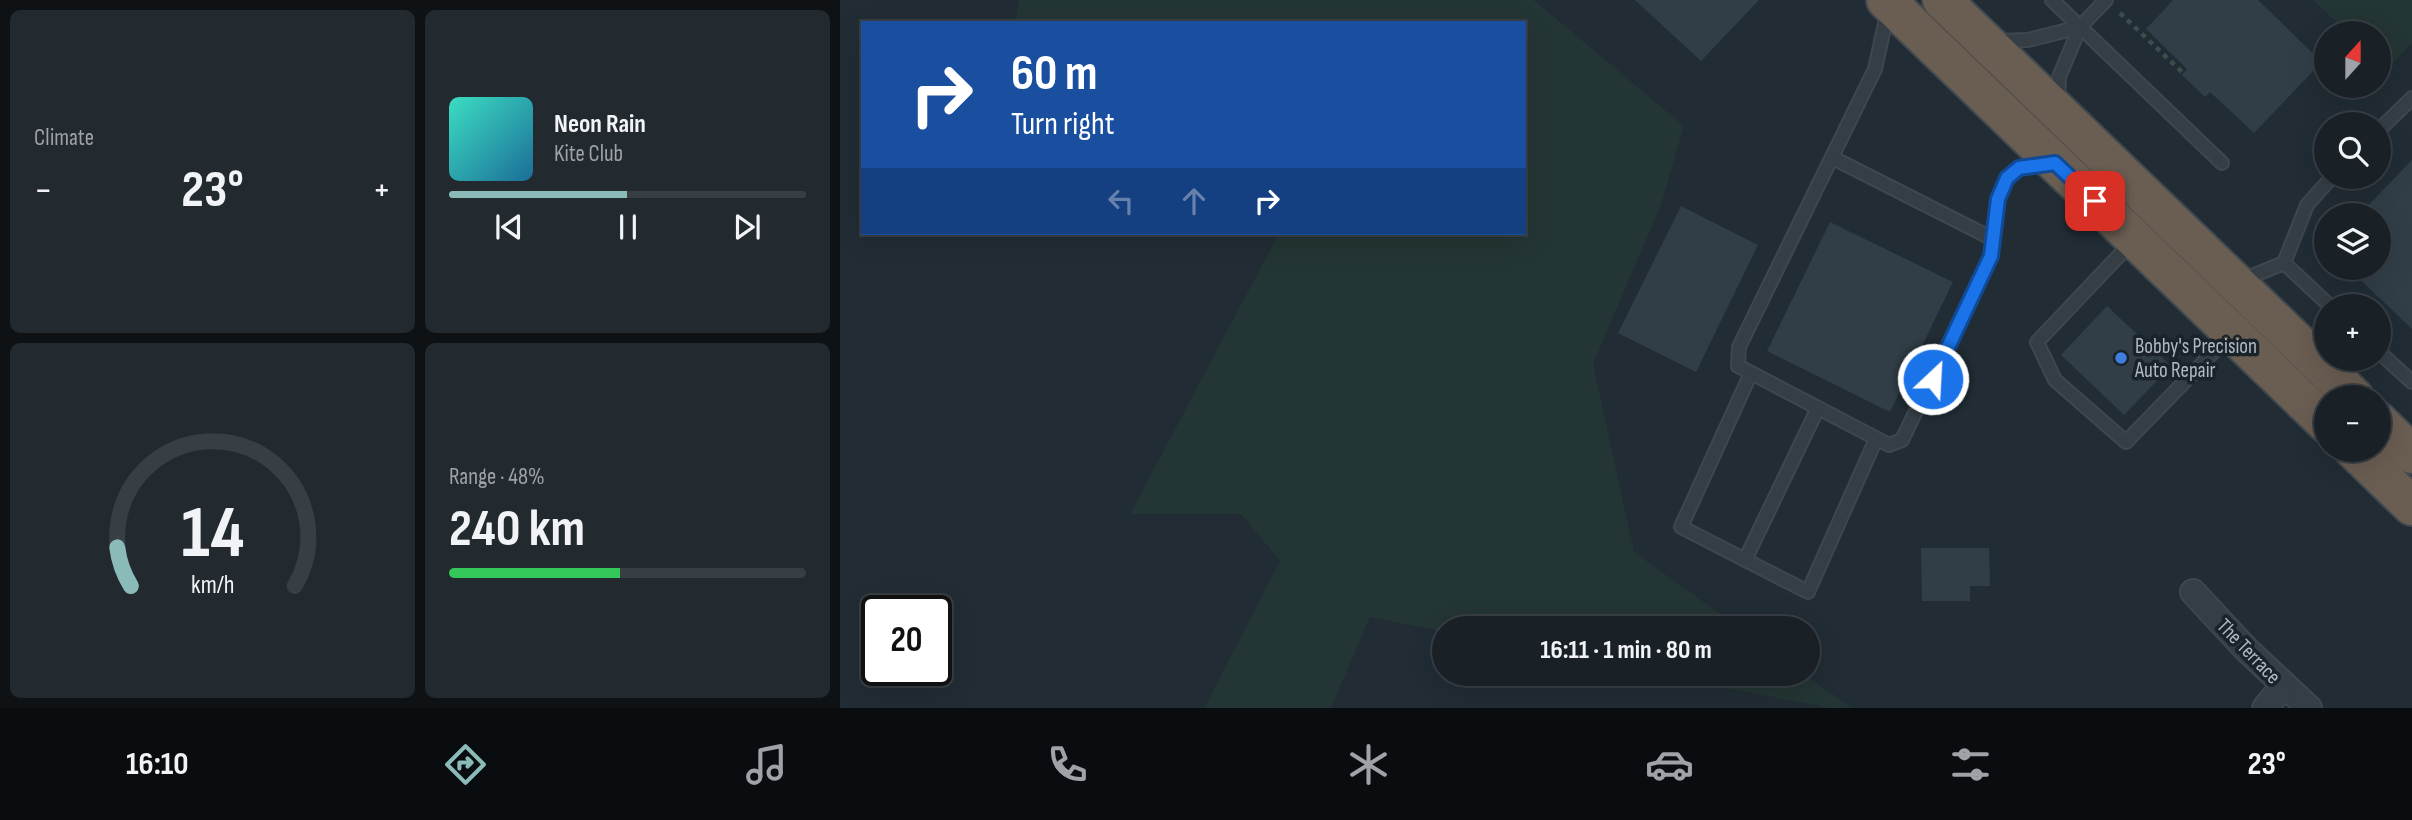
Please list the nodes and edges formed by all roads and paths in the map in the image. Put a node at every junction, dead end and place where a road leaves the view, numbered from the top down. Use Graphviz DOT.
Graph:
graph roads {
  1 [pos="1942,0"];
  2 [pos="2052,0"];
  3 [pos="2106,0"];
  4 [pos="1887,2"];
  5 [pos="2120,13"];
  6 [pos="2080,27"];
  7 [pos="1982,39"];
  8 [pos="2182,72"];
  9 [pos="2412,98"];
  10 [pos="2391,118"];
  11 [pos="2068,121"];
  12 [pos="1833,158"];
  13 [pos="2055,163"];
  14 [pos="2222,163"];
  15 [pos="2321,189"];
  16 [pos="1993,239"];
  17 [pos="2134,239"];
  18 [pos="2284,263"];
  19 [pos="2236,282"];
  20 [pos="2317,294"];
  21 [pos="2232,333"];
  22 [pos="2391,363"];
  23 [pos="1751,373"];
  24 [pos="2412,382"];
  25 [pos="2342,385"];
  26 [pos="1818,408"];
  27 [pos="2314,412"];
  28 [pos="2391,433"];
  29 [pos="1876,439"];
  30 [pos="2411,452"];
  31 [pos="2366,462"];
  32 [pos="2412,506"];
  33 [pos="1745,560"];
  34 [pos="2193,592"];
  35 [pos="2283,686"];
  36 [pos="2265,708"];
  37 [pos="2309,708"];
  1 -- 7 [label="highway"];
  2 -- 6 [label="lane"];
  3 -- 6 [label="lane"];
  4 -- 12 [label="lane"];
  4 -- 13 [label="highway"];
  5 -- 8 [label="path"];
  6 -- 7 [label="lane"];
  6 -- 11 [label="lane"];
  6 -- 14 [label="lane"];
  7 -- 11 [label="highway"];
  9 -- 10 [label="lane"];
  11 -- 19 [label="highway"];
  12 -- 16 [label="lane"];
  12 -- 23 [label="lane"];
  13 -- 16 [label="lane"];
  13 -- 17 [label="highway"];
  15 -- 18 [label="lane"];
  16 -- 29 [label="lane"];
  17 -- 21 [label="highway"];
  17 -- 21 [label="lane"];
  18 -- 19 [label="lane"];
  18 -- 20 [label="lane"];
  19 -- 25 [label="highway"];
  21 -- 27 [label="highway"];
  22 -- 24 [label="lane"];
  23 -- 26 [label="lane"];
  23 -- 33 [label="lane"];
  26 -- 29 [label="lane"];
  26 -- 33 [label="lane"];
  28 -- 30 [label="highway"];
  29 -- 33 [label="lane"];
  31 -- 32 [label="highway"];
  34 -- 35 [label="street, The Terrace"];
  35 -- 36 [label="street"];
  35 -- 37 [label="street, The Terrace"];
}
